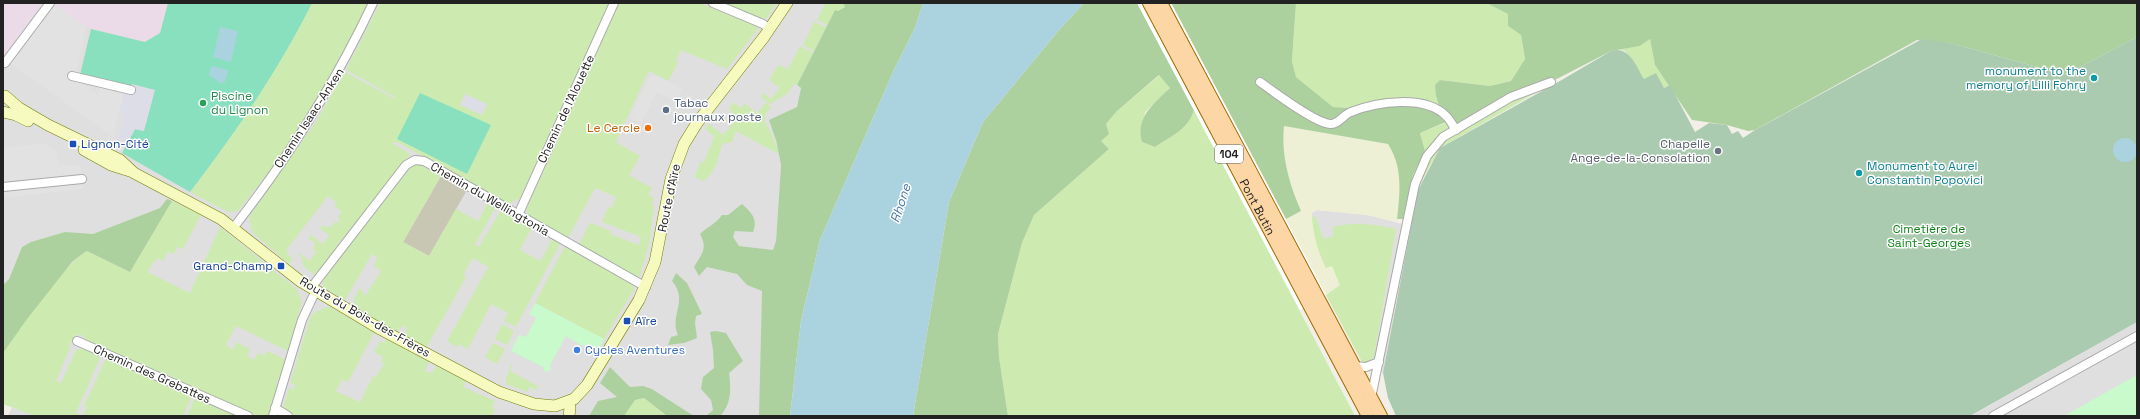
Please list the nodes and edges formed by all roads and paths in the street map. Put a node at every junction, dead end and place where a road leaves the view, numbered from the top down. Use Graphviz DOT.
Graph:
graph roads {
  1 [pos="50,3"];
  2 [pos="373,3"];
  3 [pos="614,3"];
  4 [pos="713,3"];
  5 [pos="787,3"];
  6 [pos="1149,3"];
  7 [pos="1161,3"];
  8 [pos="770,29"];
  9 [pos="4,63"];
  10 [pos="72,76"];
  11 [pos="1260,82"];
  12 [pos="1551,82"];
  13 [pos="131,90"];
  14 [pos="4,96"];
  15 [pos="3,112"];
  16 [pos="1456,130"];
  17 [pos="134,172"];
  18 [pos="82,179"];
  19 [pos="3,187"];
  20 [pos="518,215"];
  21 [pos="234,226"];
  22 [pos="646,287"];
  23 [pos="314,289"];
  24 [pos="1314,302"];
  25 [pos="2137,336"];
  26 [pos="77,341"];
  27 [pos="1379,362"];
  28 [pos="1354,366"];
  29 [pos="1371,398"];
  30 [pos="568,402"];
  31 [pos="534,404"];
  32 [pos="274,412"];
  33 [pos="248,416"];
  34 [pos="288,416"];
  35 [pos="547,416"];
  36 [pos="569,416"];
  37 [pos="1368,416"];
  38 [pos="1381,416"];
  39 [pos="1993,416"];
  1 -- 9 [label="street"];
  2 -- 21 [label="street, Chemin Isaac-Anken"];
  3 -- 20 [label="street, Chemin de l'Alouette"];
  4 -- 8 [label="street"];
  5 -- 8 [label="street, Route d'Aïre"];
  6 -- 24 [label="main road, Pont Butin / 104"];
  7 -- 24 [label="main road, Pont Butin / 104"];
  8 -- 22 [label="street, Route d'Aïre"];
  10 -- 13 [label="street"];
  11 -- 16 [label="street"];
  12 -- 16 [label="street"];
  14 -- 17 [label="street, Route du Bois-des-Frères"];
  15 -- 17 [label="street, Route du Bois-des-Frères"];
  16 -- 27 [label="street"];
  17 -- 21 [label="street, Route du Bois-des-Frères"];
  18 -- 19 [label="street"];
  20 -- 22 [label="street, Chemin du Wellingtonia"];
  20 -- 23 [label="street, Chemin du Wellingtonia"];
  21 -- 23 [label="street, Route du Bois-des-Frères"];
  22 -- 30 [label="street, Route d'Aïre"];
  23 -- 31 [label="street, Route du Bois-des-Frères"];
  23 -- 32 [label="street, Chemin du Wellingtonia"];
  24 -- 28 [label="main road, 104"];
  24 -- 37 [label="main road, 104"];
  25 -- 39 [label="street"];
  26 -- 33 [label="street, Chemin des Grebattes"];
  27 -- 28 [label="street"];
  27 -- 29 [label="street"];
  28 -- 29 [label="main road, 104"];
  29 -- 38 [label="main road, 104"];
  30 -- 31 [label="street, Route du Bois-des-Frères"];
  30 -- 36 [label="street"];
  31 -- 35 [label="street"];
  32 -- 34 [label="street"];
}
